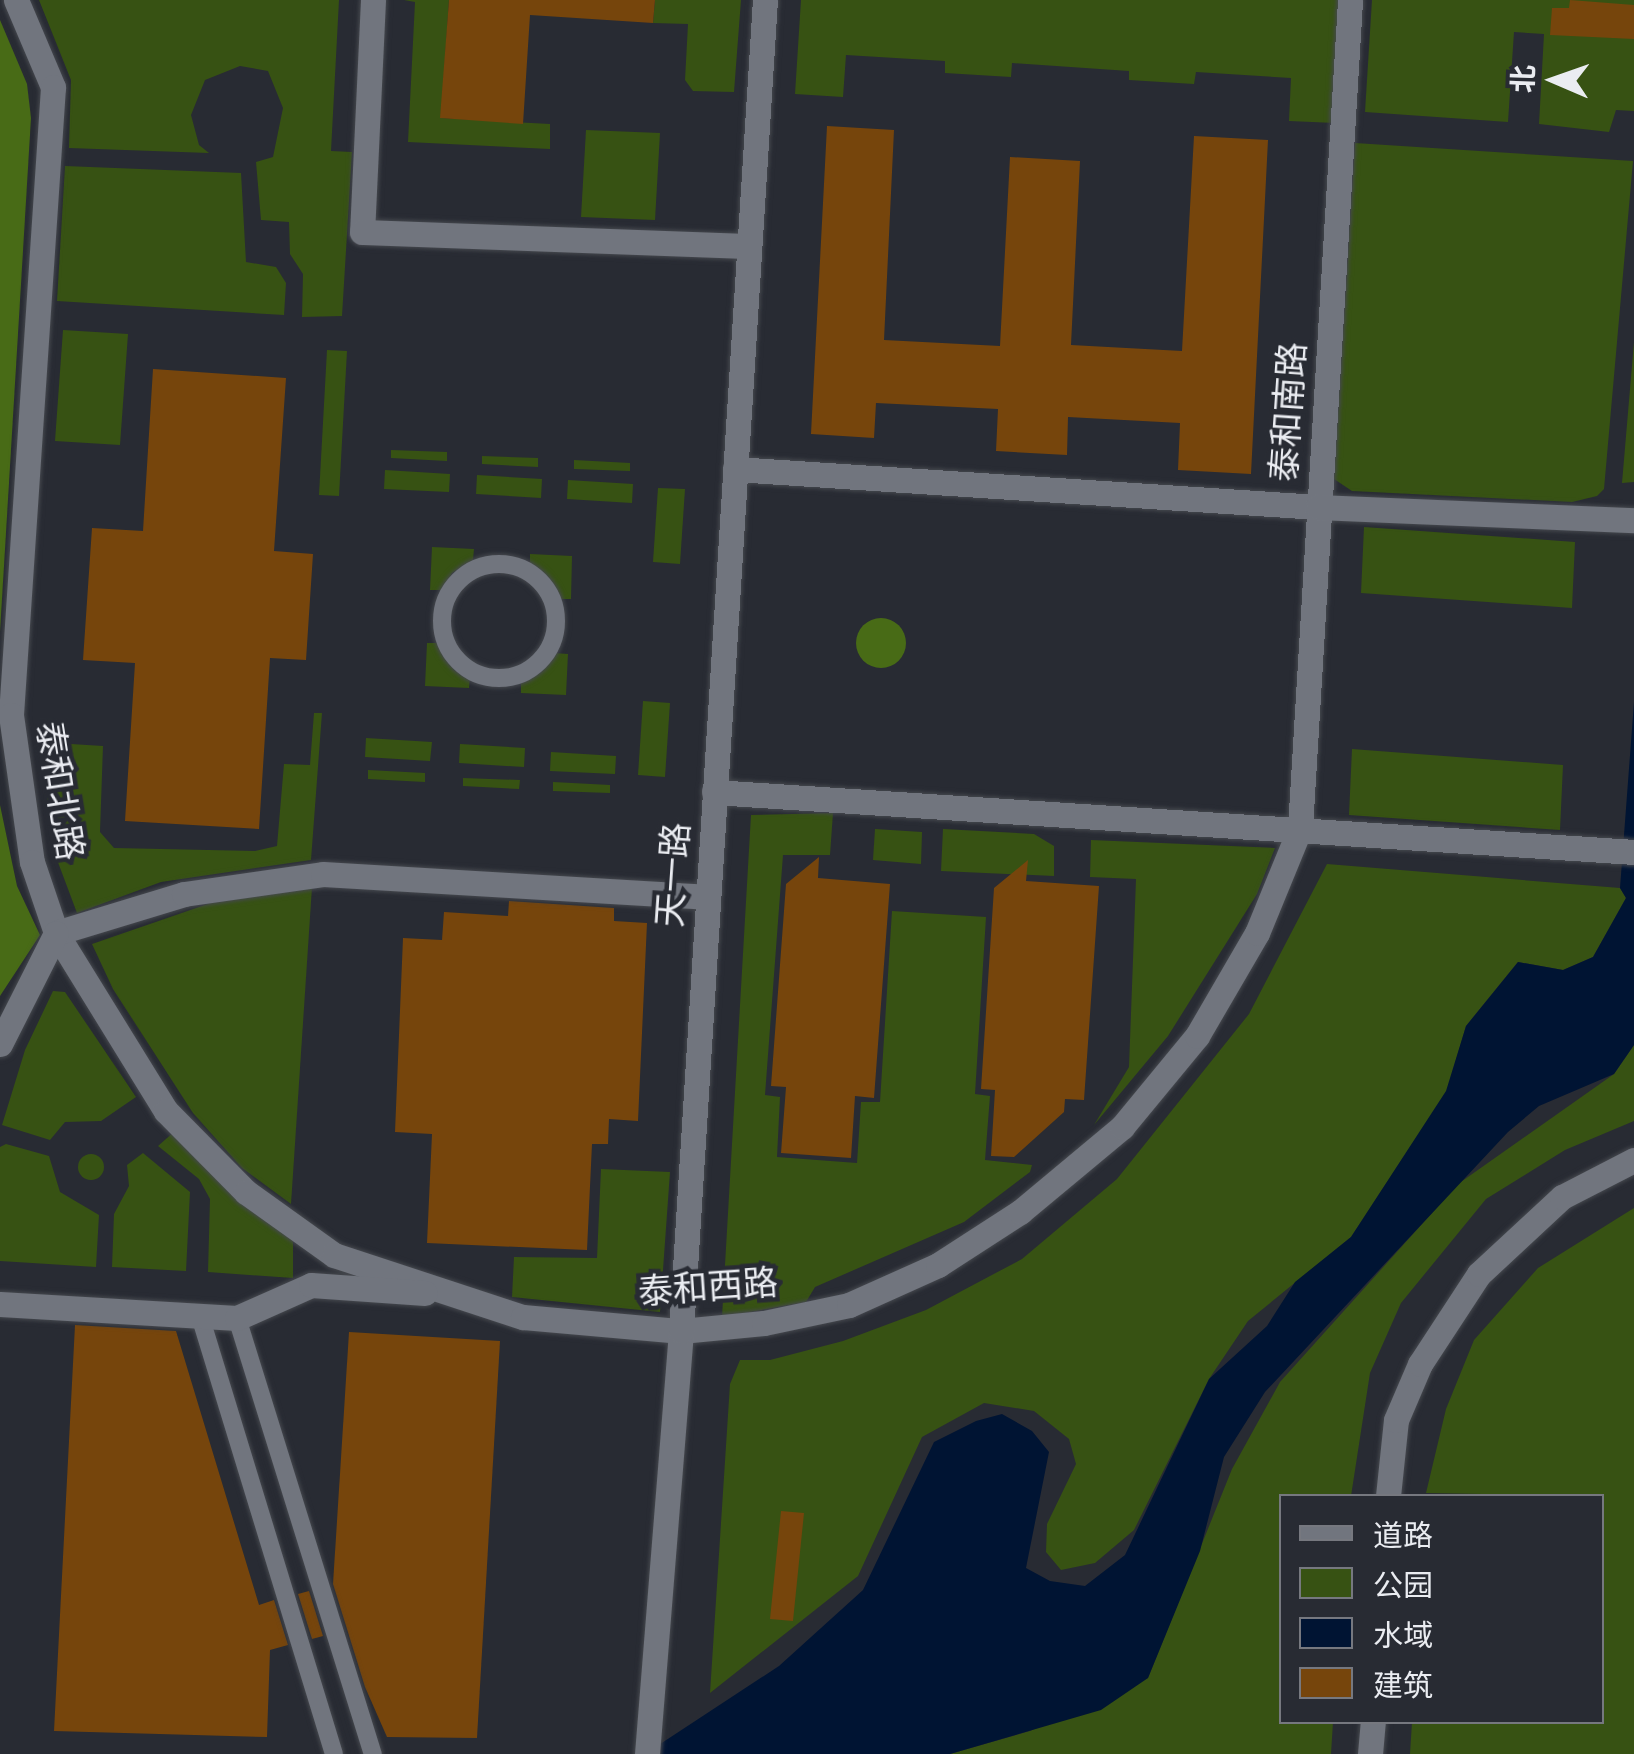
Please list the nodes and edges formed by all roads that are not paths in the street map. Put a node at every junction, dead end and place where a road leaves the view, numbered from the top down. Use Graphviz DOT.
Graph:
graph roads {
  1 [pos="16,0"];
  2 [pos="372,0"];
  3 [pos="766,0"];
  4 [pos="1350,0"];
  5 [pos="748,246"];
  6 [pos="734,469"];
  7 [pos="1318,507"];
  8 [pos="1632,520"];
  9 [pos="442,616"];
  10 [pos="714,792"];
  11 [pos="1300,828"];
  12 [pos="1634,852"];
  13 [pos="707,896"];
  14 [pos="56,933"];
  15 [pos="0,1044"];
  16 [pos="1634,1160"];
  17 [pos="475,1297"];
  18 [pos="0,1304"];
  19 [pos="200,1316"];
  20 [pos="238,1318"];
  21 [pos="681,1331"];
  22 [pos="1388,1494"];
  23 [pos="1373,1724"];
  24 [pos="334,1754"];
  25 [pos="373,1754"];
  26 [pos="647,1754"];
  27 [pos="1370,1754"];
  1 -- 14 [label="street, 泰和北路"];
  2 -- 5 [label="street"];
  3 -- 5 [label="street, 天一路"];
  4 -- 7 [label="street, 泰和南路"];
  5 -- 6 [label="street, 天一路"];
  6 -- 7 [label="street"];
  6 -- 10 [label="street, 天一路"];
  7 -- 8 [label="street"];
  7 -- 11 [label="street, 泰和南路"];
  9 -- 9 [label="street"];
  10 -- 11 [label="street"];
  10 -- 13 [label="street, 天一路"];
  11 -- 12 [label="street"];
  11 -- 21 [label="street, 泰和西路"];
  13 -- 14 [label="street"];
  13 -- 21 [label="street, 天一路"];
  14 -- 15 [label="street"];
  14 -- 17 [label="street, 泰和西路"];
  16 -- 22 [label="street"];
  17 -- 20 [label="street"];
  17 -- 21 [label="street, 泰和西路"];
  18 -- 19 [label="street"];
  19 -- 20 [label="street"];
  19 -- 24 [label="street"];
  20 -- 25 [label="street"];
  21 -- 26 [label="street, 天一路"];
  23 -- 27 [label="street"];
}
